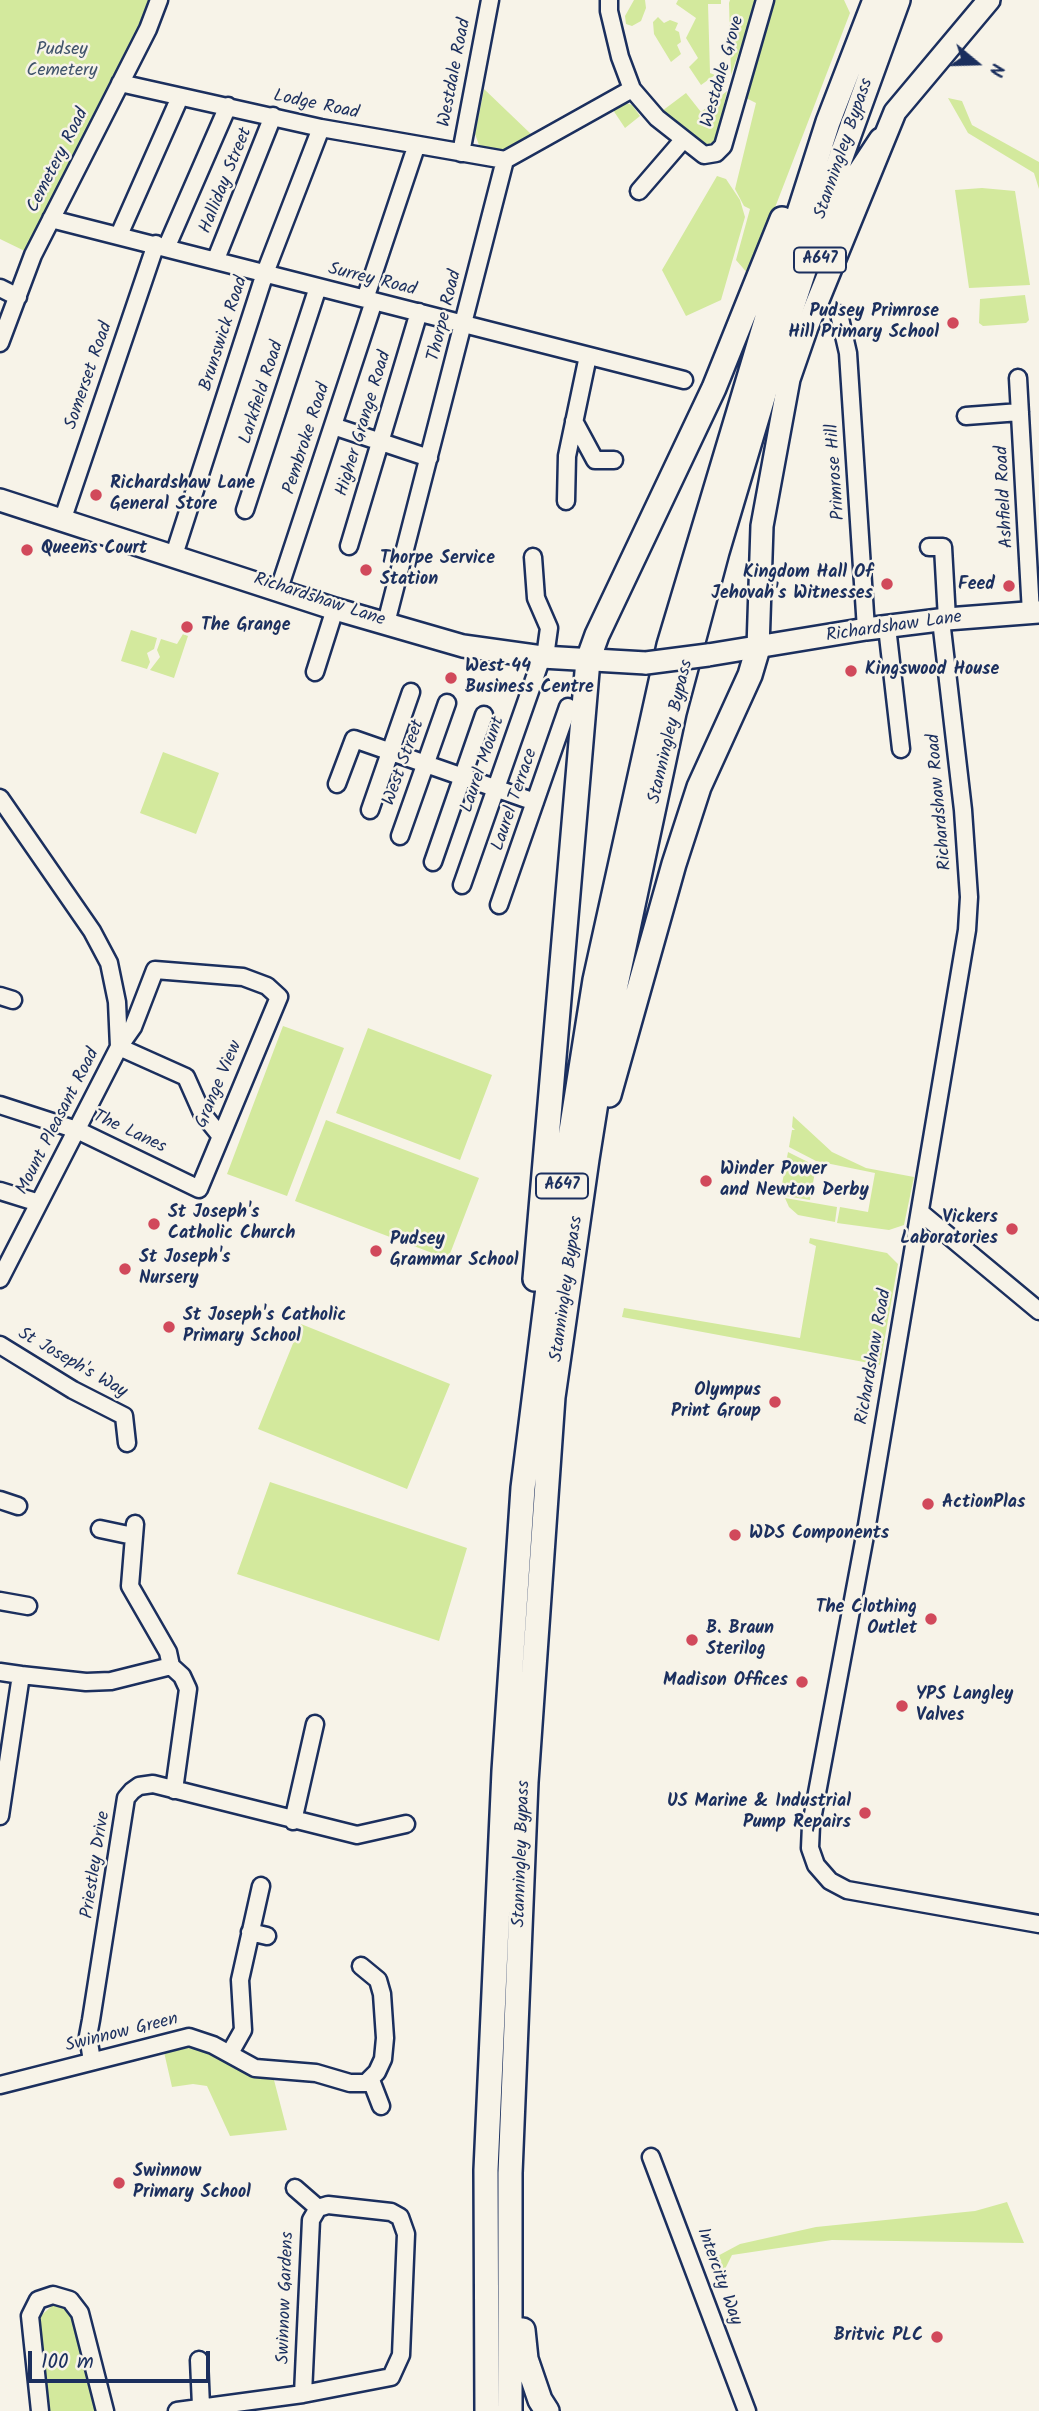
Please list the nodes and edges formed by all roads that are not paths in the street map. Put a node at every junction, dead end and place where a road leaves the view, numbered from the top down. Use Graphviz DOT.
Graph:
graph roads {
  1 [pos="159,0"];
  2 [pos="490,0"];
  3 [pos="609,0"];
  4 [pos="765,0"];
  5 [pos="989,0"];
  6 [pos="890,1"];
  7 [pos="120,83"];
  8 [pos="632,89"];
  9 [pos="180,97"];
  10 [pos="228,106"];
  11 [pos="274,117"];
  12 [pos="828,122"];
  13 [pos="321,128"];
  14 [pos="683,140"];
  15 [pos="881,140"];
  16 [pos="416,147"];
  17 [pos="461,153"];
  18 [pos="505,160"];
  19 [pos="639,191"];
  20 [pos="51,219"];
  21 [pos="119,235"];
  22 [pos="162,245"];
  23 [pos="216,259"];
  24 [pos="265,273"];
  25 [pos="318,287"];
  26 [pos="0,288"];
  27 [pos="18,297"];
  28 [pos="370,300"];
  29 [pos="419,312"];
  30 [pos="839,314"];
  31 [pos="464,323"];
  32 [pos="0,343"];
  33 [pos="588,356"];
  34 [pos="1018,378"];
  35 [pos="684,380"];
  36 [pos="767,384"];
  37 [pos="1020,412"];
  38 [pos="966,416"];
  39 [pos="575,421"];
  40 [pos="333,426"];
  41 [pos="380,441"];
  42 [pos="1031,450"];
  43 [pos="429,458"];
  44 [pos="614,460"];
  45 [pos="0,500"];
  46 [pos="566,501"];
  47 [pos="245,510"];
  48 [pos="62,521"];
  49 [pos="349,546"];
  50 [pos="929,547"];
  51 [pos="174,555"];
  52 [pos="534,557"];
  53 [pos="279,589"];
  54 [pos="335,609"];
  55 [pos="1035,613"];
  56 [pos="944,619"];
  57 [pos="386,623"];
  58 [pos="876,628"];
  59 [pos="758,648"];
  60 [pos="543,657"];
  61 [pos="589,660"];
  62 [pos="315,671"];
  63 [pos="411,691"];
  64 [pos="447,703"];
  65 [pos="568,707"];
  66 [pos="484,715"];
  67 [pos="901,748"];
  68 [pos="391,751"];
  69 [pos="426,763"];
  70 [pos="462,776"];
  71 [pos="337,785"];
  72 [pos="496,788"];
  73 [pos="0,798"];
  74 [pos="535,802"];
  75 [pos="370,810"];
  76 [pos="400,836"];
  77 [pos="433,862"];
  78 [pos="463,886"];
  79 [pos="499,905"];
  80 [pos="119,1047"];
  81 [pos="0,1105"];
  82 [pos="77,1130"];
  83 [pos="219,1134"];
  84 [pos="587,1159"];
  85 [pos="199,1189"];
  86 [pos="0,1191"];
  87 [pos="39,1203"];
  88 [pos="920,1212"];
  89 [pos="0,1279"];
  90 [pos="1039,1311"];
  91 [pos="0,1345"];
  92 [pos="138,1406"];
  93 [pos="124,1416"];
  94 [pos="127,1443"];
  95 [pos="523,1488"];
  96 [pos="0,1500"];
  97 [pos="18,1506"];
  98 [pos="100,1529"];
  99 [pos="0,1601"];
  100 [pos="28,1606"];
  101 [pos="171,1666"];
  102 [pos="0,1672"];
  103 [pos="21,1675"];
  104 [pos="315,1724"];
  105 [pos="174,1790"];
  106 [pos="0,1816"];
  107 [pos="293,1821"];
  108 [pos="406,1824"];
  109 [pos="261,1886"];
  110 [pos="1039,1924"];
  111 [pos="250,1932"];
  112 [pos="267,1936"];
  113 [pos="361,1966"];
  114 [pos="230,2053"];
  115 [pos="92,2061"];
  116 [pos="371,2080"];
  117 [pos="0,2085"];
  118 [pos="381,2106"];
  119 [pos="650,2157"];
  120 [pos="510,2173"];
  121 [pos="295,2188"];
  122 [pos="318,2208"];
  123 [pos="199,2360"];
  124 [pos="303,2394"];
  125 [pos="201,2406"];
  126 [pos="40,2411"];
  127 [pos="105,2411"];
  128 [pos="177,2411"];
  129 [pos="487,2411"];
  130 [pos="510,2411"];
  131 [pos="547,2411"];
  132 [pos="747,2411"];
  1 -- 7 [label="street, Cemetery Road"];
  2 -- 17 [label="street, Westdale Road"];
  3 -- 8 [label="street"];
  4 -- 14 [label="street, Westdale Grove"];
  5 -- 15 [label="main road"];
  6 -- 12 [label="highway, Stanningley Bypass / A647"];
  6 -- 36 [label="highway, Stanningley Bypass / A647"];
  7 -- 9 [label="street, Lodge Road"];
  7 -- 20 [label="street, Cemetery Road"];
  8 -- 14 [label="street"];
  8 -- 18 [label="street"];
  9 -- 10 [label="street, Lodge Road"];
  9 -- 21 [label="street"];
  10 -- 11 [label="street, Lodge Road"];
  10 -- 22 [label="street, Somerset Road"];
  11 -- 13 [label="street, Lodge Road"];
  11 -- 23 [label="street, Halliday Street"];
  12 -- 61 [label="highway"];
  12 -- 95 [label="highway, Stanningley Bypass / A647"];
  13 -- 16 [label="street, Lodge Road"];
  13 -- 24 [label="street, Brunswick Road"];
  14 -- 19 [label="street"];
  15 -- 36 [label="highway, A647"];
  15 -- 59 [label="main road"];
  16 -- 17 [label="street, Lodge Road"];
  16 -- 28 [label="street, Pembroke Road"];
  17 -- 18 [label="street, Lodge Road"];
  18 -- 31 [label="street, Thorpe Road"];
  20 -- 21 [label="street, Surrey Road"];
  20 -- 27 [label="street, Cemetery Road"];
  21 -- 22 [label="street, Surrey Road"];
  22 -- 23 [label="street, Surrey Road"];
  22 -- 48 [label="street, Somerset Road"];
  23 -- 24 [label="street, Surrey Road"];
  24 -- 25 [label="street, Surrey Road"];
  24 -- 51 [label="street, Brunswick Road"];
  25 -- 28 [label="street, Surrey Road"];
  25 -- 47 [label="street, Larkfield Road"];
  26 -- 27 [label="street"];
  27 -- 32 [label="street, Cemetery Road"];
  28 -- 29 [label="street, Surrey Road"];
  28 -- 40 [label="street, Pembroke Road"];
  29 -- 31 [label="street, Surrey Road"];
  29 -- 41 [label="street, Higher Grange Road"];
  30 -- 58 [label="street, Primrose Hill"];
  31 -- 33 [label="street, Surrey Road"];
  31 -- 43 [label="street, Thorpe Road"];
  33 -- 35 [label="street, Surrey Road"];
  33 -- 39 [label="street"];
  34 -- 37 [label="street, Ashfield Road"];
  36 -- 84 [label="highway, Stanningley Bypass / A647"];
  37 -- 38 [label="street"];
  37 -- 42 [label="street, Ashfield Road"];
  39 -- 44 [label="street"];
  39 -- 46 [label="street"];
  40 -- 41 [label="street"];
  40 -- 53 [label="street, Pembroke Road"];
  41 -- 43 [label="street"];
  41 -- 49 [label="street, Higher Grange Road"];
  42 -- 55 [label="street, Ashfield Road"];
  43 -- 57 [label="street, Thorpe Road"];
  45 -- 48 [label="main road, Richardshaw Lane"];
  48 -- 51 [label="main road, Richardshaw Lane"];
  50 -- 56 [label="street, Richardshaw Road"];
  51 -- 53 [label="main road, Richardshaw Lane"];
  52 -- 60 [label="street, Laurel Mount"];
  53 -- 54 [label="main road, Richardshaw Lane"];
  54 -- 57 [label="main road, Richardshaw Lane"];
  54 -- 62 [label="street"];
  55 -- 56 [label="main road, Richardshaw Lane"];
  56 -- 58 [label="main road, Richardshaw Lane"];
  56 -- 88 [label="street, Richardshaw Road"];
  57 -- 60 [label="main road, Richardshaw Lane"];
  58 -- 59 [label="main road, Richardshaw Lane"];
  58 -- 67 [label="street, Primrose Hill"];
  59 -- 61 [label="main road, Richardshaw Lane, bridge"];
  59 -- 84 [label="highway"];
  60 -- 61 [label="main road, Richardshaw Lane"];
  60 -- 72 [label="street, Laurel Mount"];
  61 -- 95 [label="highway"];
  63 -- 68 [label="street"];
  64 -- 69 [label="street, West Street"];
  65 -- 74 [label="street, Laurel Terrace"];
  66 -- 70 [label="street"];
  68 -- 69 [label="street"];
  68 -- 71 [label="street"];
  68 -- 75 [label="street"];
  69 -- 70 [label="street"];
  69 -- 76 [label="street, West Street"];
  70 -- 72 [label="street"];
  70 -- 77 [label="street"];
  72 -- 74 [label="street"];
  72 -- 78 [label="street, Laurel Mount"];
  73 -- 80 [label="street, Mount Pleasant Road"];
  74 -- 79 [label="street, Laurel Terrace"];
  80 -- 82 [label="street, Mount Pleasant Road"];
  80 -- 83 [label="street"];
  80 -- 83 [label="street, Grange View"];
  81 -- 82 [label="street, The Lanes"];
  82 -- 85 [label="street, The Lanes"];
  82 -- 87 [label="street, Mount Pleasant Road"];
  83 -- 85 [label="street, Grange View"];
  84 -- 120 [label="highway, Stanningley Bypass / A647"];
  86 -- 87 [label="street"];
  87 -- 89 [label="street, Mount Pleasant Road"];
  88 -- 90 [label="street"];
  88 -- 110 [label="street, Richardshaw Road"];
  91 -- 93 [label="street, St Joseph's Way"];
  92 -- 93 [label="street, St Joseph's Way"];
  93 -- 94 [label="street, St Joseph's Way"];
  95 -- 129 [label="highway, Stanningley Bypass / A647"];
  96 -- 97 [label="street"];
  98 -- 101 [label="street"];
  99 -- 100 [label="street"];
  101 -- 103 [label="street"];
  101 -- 105 [label="street"];
  102 -- 103 [label="street"];
  103 -- 106 [label="street"];
  104 -- 107 [label="street"];
  105 -- 107 [label="street, Priestley Drive"];
  105 -- 115 [label="street, Priestley Drive"];
  107 -- 108 [label="street, Priestley Drive"];
  109 -- 111 [label="street"];
  111 -- 112 [label="street"];
  111 -- 114 [label="street"];
  113 -- 116 [label="street"];
  114 -- 115 [label="street, Swinnow Green"];
  114 -- 116 [label="street, Swinnow Green"];
  115 -- 117 [label="street, Swinnow Green"];
  116 -- 118 [label="street"];
  119 -- 132 [label="street, Intercity Way"];
  120 -- 130 [label="highway, Stanningley Bypass / A647"];
  120 -- 131 [label="highway"];
  121 -- 122 [label="street"];
  122 -- 124 [label="street, Swinnow Gardens"];
  122 -- 124 [label="street"];
  123 -- 125 [label="street"];
  124 -- 125 [label="street"];
  125 -- 128 [label="street"];
  126 -- 127 [label="street"];
}
